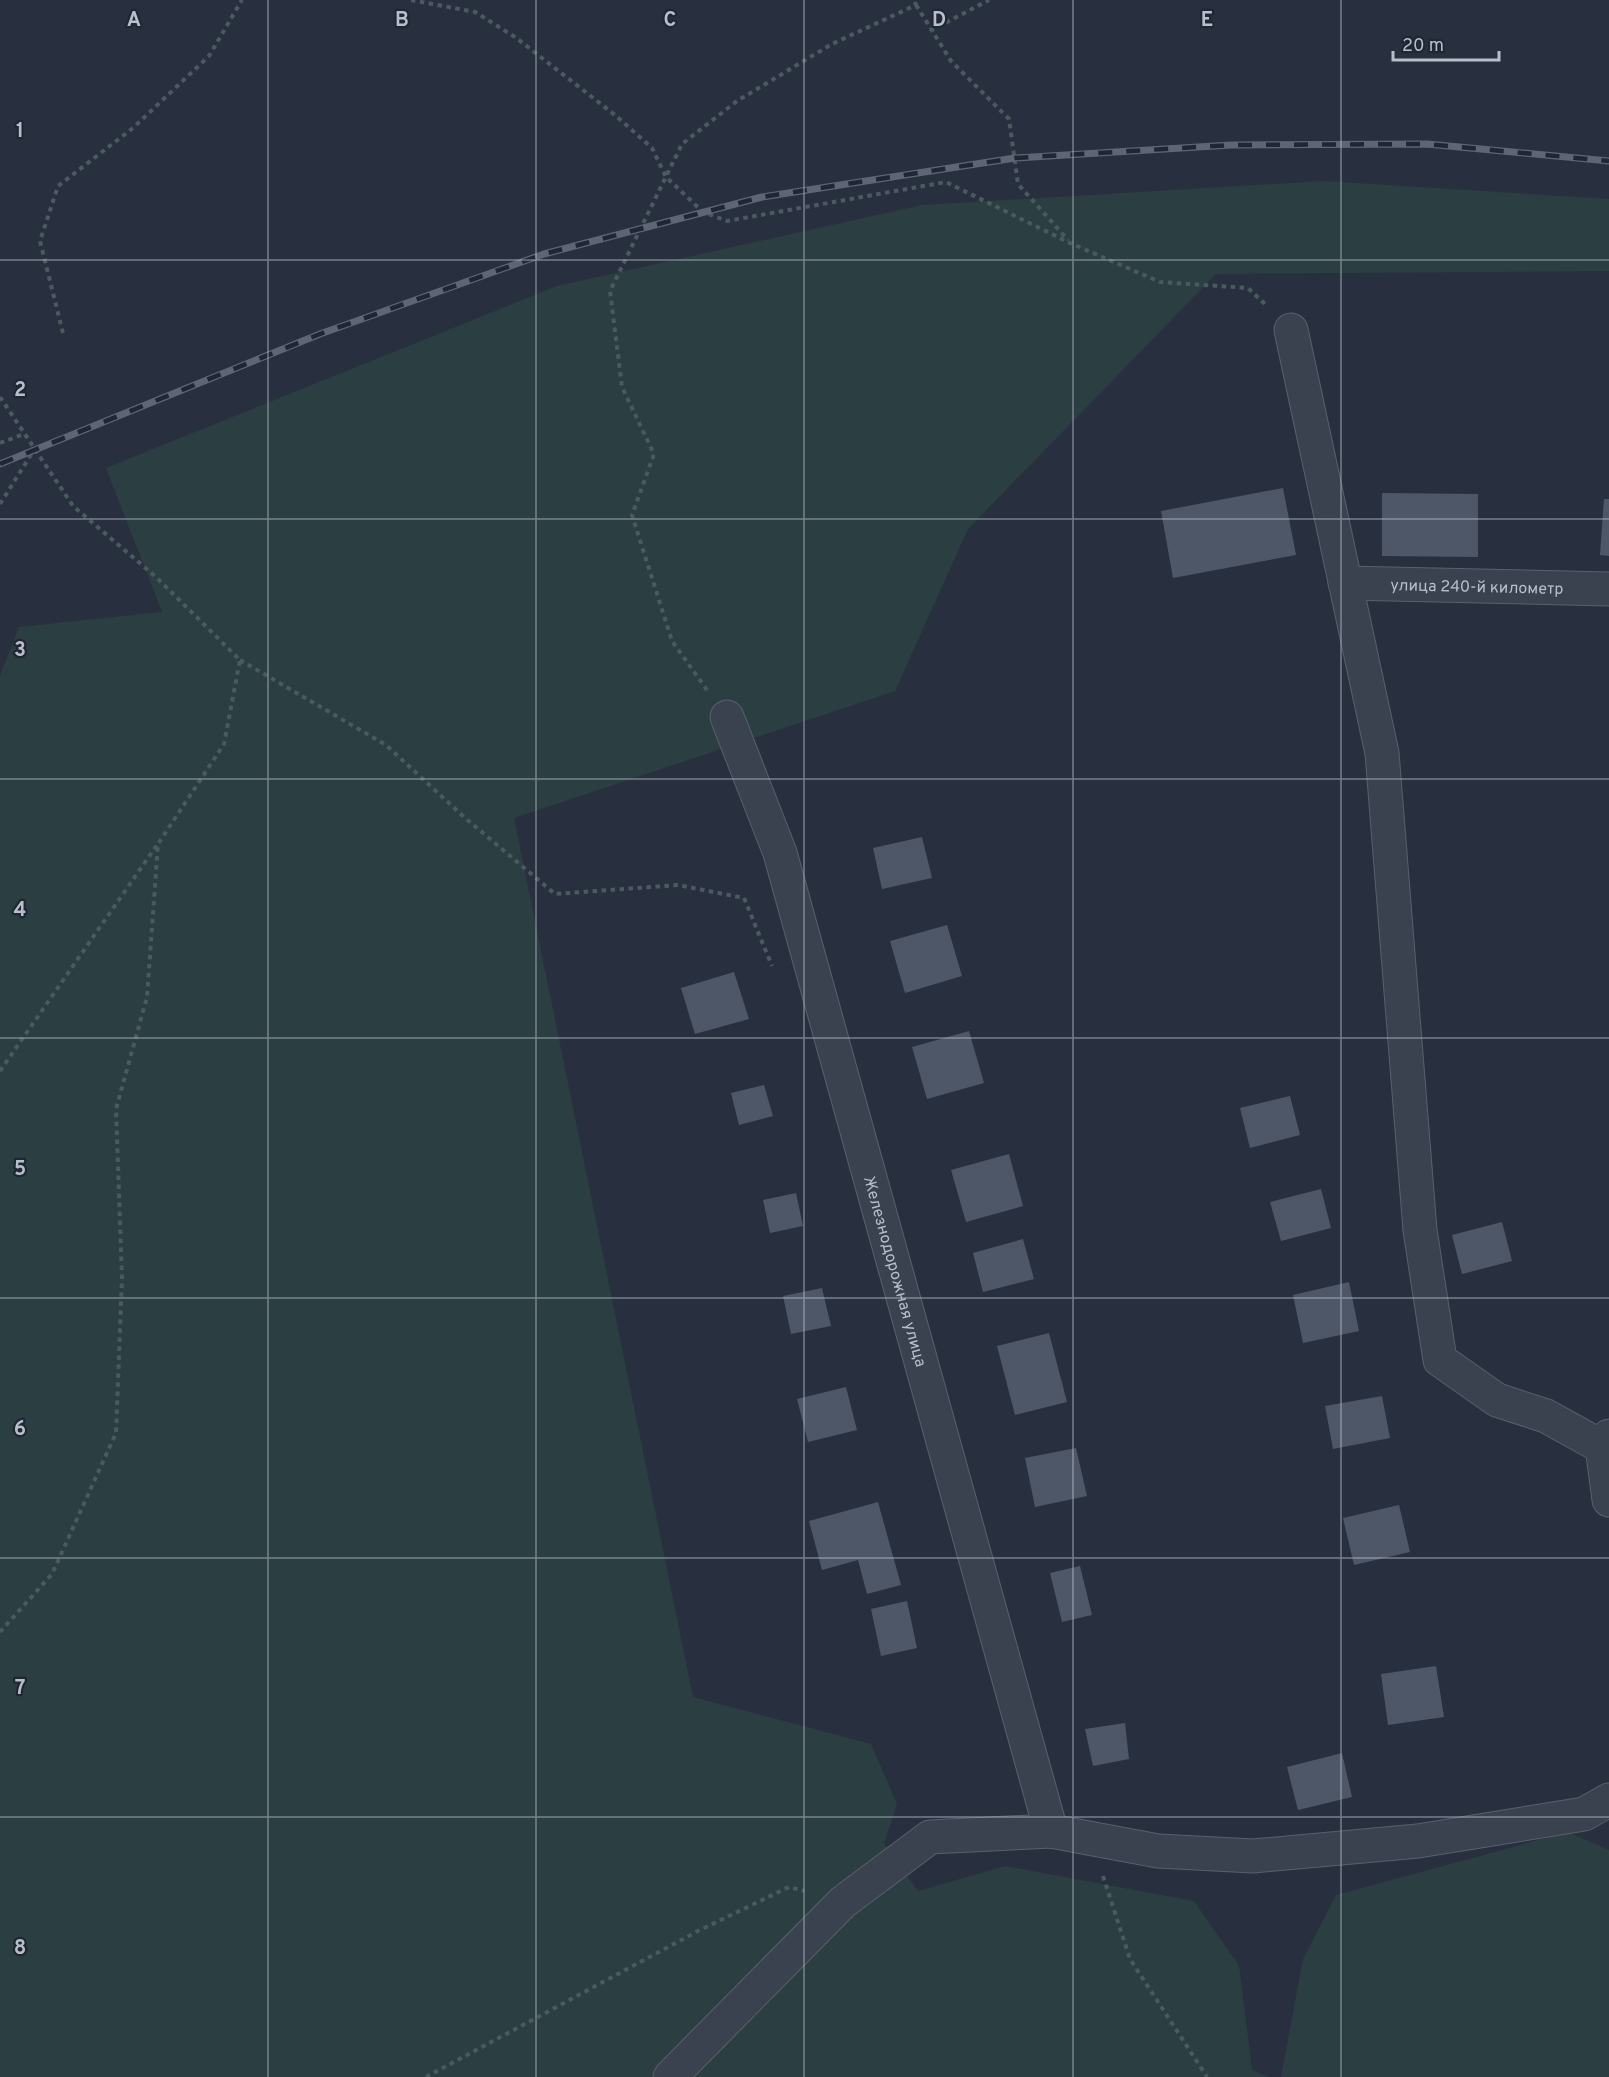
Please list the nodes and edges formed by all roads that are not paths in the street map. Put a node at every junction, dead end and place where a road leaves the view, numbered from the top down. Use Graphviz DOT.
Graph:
graph roads {
  1 [pos="1291,330"];
  2 [pos="1346,583"];
  3 [pos="1609,589"];
  4 [pos="727,717"];
  5 [pos="1606,1441"];
  6 [pos="1609,1500"];
  7 [pos="1609,1800"];
  8 [pos="1050,1831"];
  9 [pos="669,2077"];
  1 -- 2 [label="street"];
  2 -- 3 [label="street, улица 240-й километр"];
  2 -- 5 [label="street"];
  4 -- 8 [label="street, Железнодорожная улица"];
  5 -- 6 [label="street"];
  7 -- 8 [label="street"];
  8 -- 9 [label="street"];
}
